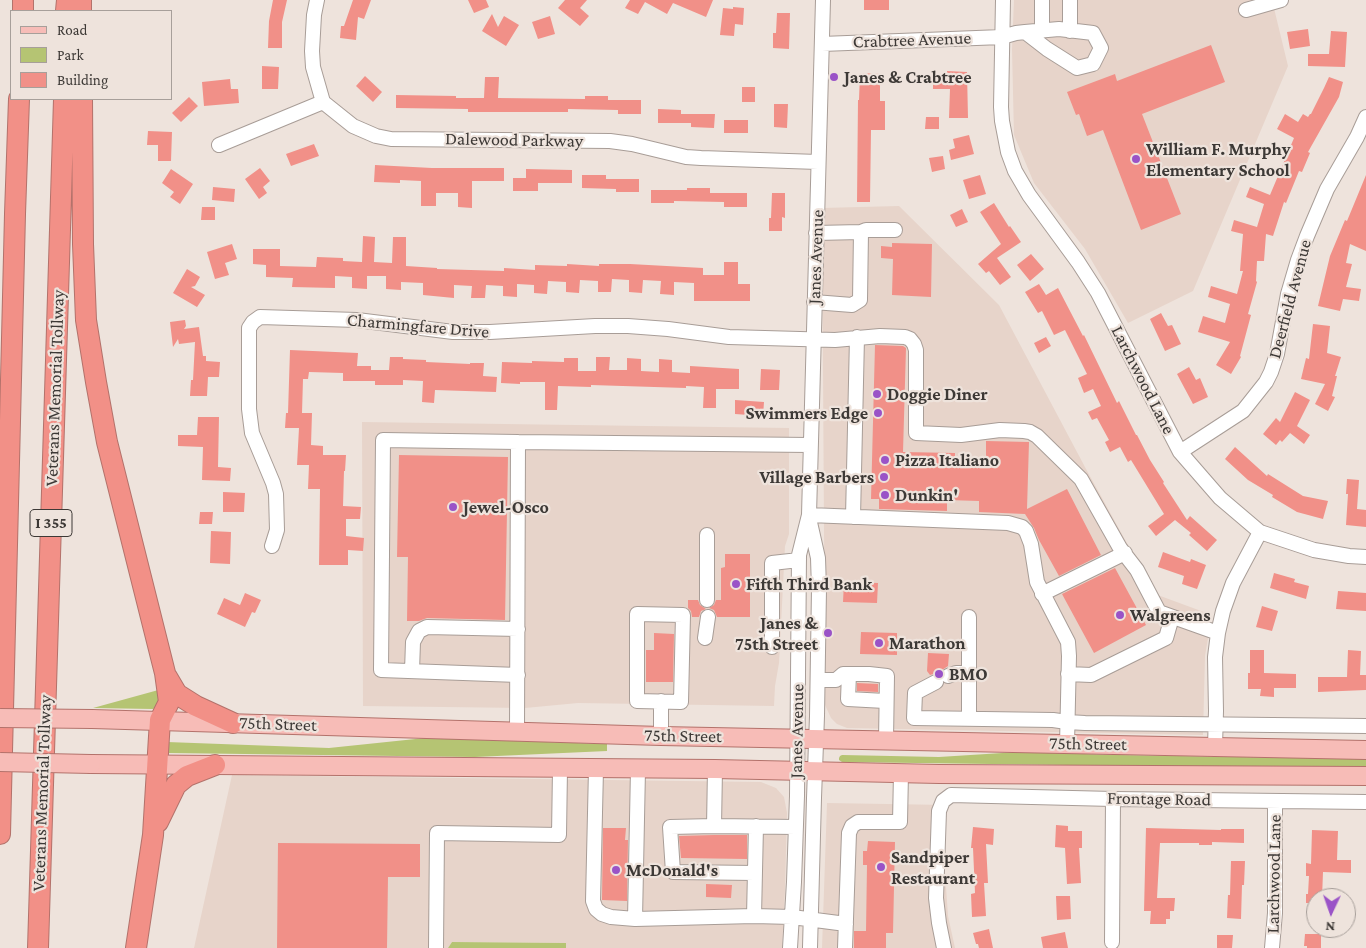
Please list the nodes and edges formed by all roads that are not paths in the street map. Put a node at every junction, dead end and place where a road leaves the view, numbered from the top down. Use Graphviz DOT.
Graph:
graph roads {
  1 [pos="318,0"];
  2 [pos="823,0"];
  3 [pos="1003,0"];
  4 [pos="1042,0"];
  5 [pos="1070,0"];
  6 [pos="1281,0"];
  7 [pos="1246,10"];
  8 [pos="1070,30"];
  9 [pos="1042,31"];
  10 [pos="1026,32"];
  11 [pos="1002,37"];
  12 [pos="822,44"];
  13 [pos="20,100"];
  14 [pos="64,100"];
  15 [pos="82,100"];
  16 [pos="323,102"];
  17 [pos="1366,118"];
  18 [pos="219,145"];
  19 [pos="818,162"];
  20 [pos="895,230"];
  21 [pos="816,232"];
  22 [pos="861,232"];
  23 [pos="814,302"];
  24 [pos="857,337"];
  25 [pos="813,340"];
  26 [pos="518,442"];
  27 [pos="810,445"];
  28 [pos="1180,452"];
  29 [pos="808,515"];
  30 [pos="853,516"];
  31 [pos="1260,532"];
  32 [pos="707,535"];
  33 [pos="272,546"];
  34 [pos="1124,553"];
  35 [pos="1366,557"];
  36 [pos="799,560"];
  37 [pos="1042,594"];
  38 [pos="707,600"];
  39 [pos="708,617"];
  40 [pos="969,617"];
  41 [pos="1172,617"];
  42 [pos="518,628"];
  43 [pos="1218,633"];
  44 [pos="705,638"];
  45 [pos="772,647"];
  46 [pos="412,671"];
  47 [pos="165,673"];
  48 [pos="969,673"];
  49 [pos="849,674"];
  50 [pos="1068,674"];
  51 [pos="518,675"];
  52 [pos="818,680"];
  53 [pos="885,700"];
  54 [pos="661,701"];
  55 [pos="0,718"];
  56 [pos="969,719"];
  57 [pos="160,720"];
  58 [pos="1067,722"];
  59 [pos="233,723"];
  60 [pos="1216,725"];
  61 [pos="1366,726"];
  62 [pos="517,731"];
  63 [pos="661,736"];
  64 [pos="797,739"];
  65 [pos="816,740"];
  66 [pos="886,740"];
  67 [pos="1067,744"];
  68 [pos="1214,747"];
  69 [pos="1366,750"];
  70 [pos="0,762"];
  71 [pos="157,764"];
  72 [pos="215,765"];
  73 [pos="560,769"];
  74 [pos="596,769"];
  75 [pos="638,769"];
  76 [pos="715,770"];
  77 [pos="797,771"];
  78 [pos="815,772"];
  79 [pos="901,773"];
  80 [pos="1366,776"];
  81 [pos="1113,799"];
  82 [pos="1275,801"];
  83 [pos="1366,802"];
  84 [pos="714,826"];
  85 [pos="756,826"];
  86 [pos="796,827"];
  87 [pos="0,834"];
  88 [pos="153,835"];
  89 [pos="755,873"];
  90 [pos="754,916"];
  91 [pos="792,917"];
  92 [pos="635,919"];
  93 [pos="811,920"];
  94 [pos="846,924"];
  95 [pos="1112,942"];
  96 [pos="38,948"];
  97 [pos="136,948"];
  98 [pos="436,948"];
  99 [pos="790,948"];
  100 [pos="810,948"];
  101 [pos="845,948"];
  102 [pos="944,948"];
  103 [pos="1272,948"];
  1 -- 16 [label="street"];
  2 -- 12 [label="street, Janes Avenue"];
  3 -- 11 [label="street, Larchwood Lane"];
  4 -- 9 [label="street"];
  5 -- 8 [label="street"];
  6 -- 7 [label="street"];
  8 -- 9 [label="street, Crabtree Avenue"];
  8 -- 10 [label="street, Crabtree Avenue"];
  9 -- 10 [label="street, Crabtree Avenue"];
  10 -- 11 [label="street, Crabtree Avenue"];
  11 -- 12 [label="street, Crabtree Avenue"];
  11 -- 28 [label="street, Larchwood Lane"];
  12 -- 19 [label="street, Janes Avenue"];
  13 -- 87 [label="highway, I 355"];
  14 -- 96 [label="highway, Veterans Memorial Tollway / I 355"];
  15 -- 47 [label="highway"];
  16 -- 18 [label="street"];
  16 -- 19 [label="street, Dalewood Parkway"];
  17 -- 28 [label="street, Deerfield Avenue"];
  19 -- 21 [label="street, Janes Avenue"];
  20 -- 22 [label="street"];
  21 -- 22 [label="street"];
  21 -- 23 [label="street, Janes Avenue"];
  22 -- 23 [label="street"];
  23 -- 25 [label="street, Janes Avenue"];
  24 -- 25 [label="street, Charmingfare Drive"];
  24 -- 30 [label="street"];
  24 -- 34 [label="street, Charmingfare Drive"];
  25 -- 27 [label="street, Janes Avenue"];
  25 -- 33 [label="street, Charmingfare Drive"];
  26 -- 27 [label="street"];
  26 -- 42 [label="street"];
  26 -- 46 [label="street"];
  27 -- 29 [label="street, Janes Avenue"];
  28 -- 31 [label="street, Larchwood Lane"];
  29 -- 30 [label="street"];
  29 -- 36 [label="street, Janes Avenue"];
  29 -- 52 [label="street, Janes Avenue"];
  30 -- 37 [label="street"];
  31 -- 35 [label="street"];
  31 -- 43 [label="street"];
  32 -- 38 [label="street"];
  34 -- 37 [label="street"];
  34 -- 41 [label="street"];
  36 -- 45 [label="street"];
  36 -- 64 [label="street, Janes Avenue"];
  37 -- 50 [label="street"];
  39 -- 44 [label="street"];
  40 -- 48 [label="street"];
  41 -- 43 [label="street"];
  41 -- 50 [label="street"];
  42 -- 46 [label="street"];
  42 -- 51 [label="street"];
  43 -- 60 [label="street"];
  46 -- 51 [label="street"];
  47 -- 57 [label="highway"];
  47 -- 59 [label="highway"];
  48 -- 56 [label="street"];
  48 -- 56 [label="street"];
  49 -- 52 [label="street"];
  49 -- 53 [label="street"];
  49 -- 53 [label="street"];
  50 -- 58 [label="street"];
  51 -- 62 [label="street"];
  52 -- 65 [label="street, Janes Avenue"];
  53 -- 66 [label="street"];
  54 -- 54 [label="street"];
  54 -- 63 [label="street"];
  55 -- 57 [label="main road, 75th Street, bridge"];
  56 -- 58 [label="street"];
  57 -- 59 [label="main road, 75th Street"];
  57 -- 71 [label="highway"];
  58 -- 60 [label="street"];
  58 -- 67 [label="street"];
  59 -- 62 [label="main road, 75th Street"];
  60 -- 61 [label="street"];
  60 -- 68 [label="street"];
  62 -- 63 [label="main road, 75th Street"];
  63 -- 64 [label="main road, 75th Street"];
  64 -- 65 [label="main road, 75th Street"];
  64 -- 77 [label="street, Janes Avenue"];
  65 -- 66 [label="main road, 75th Street"];
  65 -- 78 [label="street, Janes Avenue"];
  66 -- 67 [label="main road, 75th Street"];
  67 -- 68 [label="main road, 75th Street"];
  68 -- 69 [label="main road, 75th Street"];
  70 -- 71 [label="main road, 75th Street, bridge"];
  71 -- 72 [label="main road, 75th Street"];
  71 -- 88 [label="highway"];
  72 -- 73 [label="main road, 75th Street"];
  72 -- 88 [label="highway"];
  73 -- 74 [label="main road, 75th Street"];
  73 -- 98 [label="street"];
  74 -- 75 [label="main road, 75th Street"];
  74 -- 92 [label="street"];
  75 -- 76 [label="main road, 75th Street"];
  75 -- 92 [label="street"];
  76 -- 77 [label="main road, 75th Street"];
  76 -- 84 [label="street"];
  77 -- 78 [label="main road, 75th Street"];
  77 -- 86 [label="street, Janes Avenue"];
  78 -- 79 [label="main road, 75th Street"];
  78 -- 93 [label="street, Janes Avenue"];
  79 -- 80 [label="main road, 75th Street"];
  79 -- 94 [label="street"];
  81 -- 82 [label="street, Frontage Road"];
  81 -- 95 [label="street"];
  81 -- 102 [label="street, Frontage Road"];
  82 -- 83 [label="street, Frontage Road"];
  82 -- 103 [label="street, Larchwood Lane"];
  84 -- 85 [label="street"];
  84 -- 89 [label="street"];
  85 -- 86 [label="street"];
  85 -- 89 [label="street"];
  86 -- 91 [label="street, Janes Avenue"];
  88 -- 97 [label="highway"];
  89 -- 90 [label="street"];
  90 -- 91 [label="street"];
  90 -- 92 [label="street"];
  91 -- 93 [label="street"];
  91 -- 99 [label="street, Janes Avenue"];
  93 -- 94 [label="street"];
  93 -- 100 [label="street, Janes Avenue"];
  94 -- 101 [label="street"];
}
